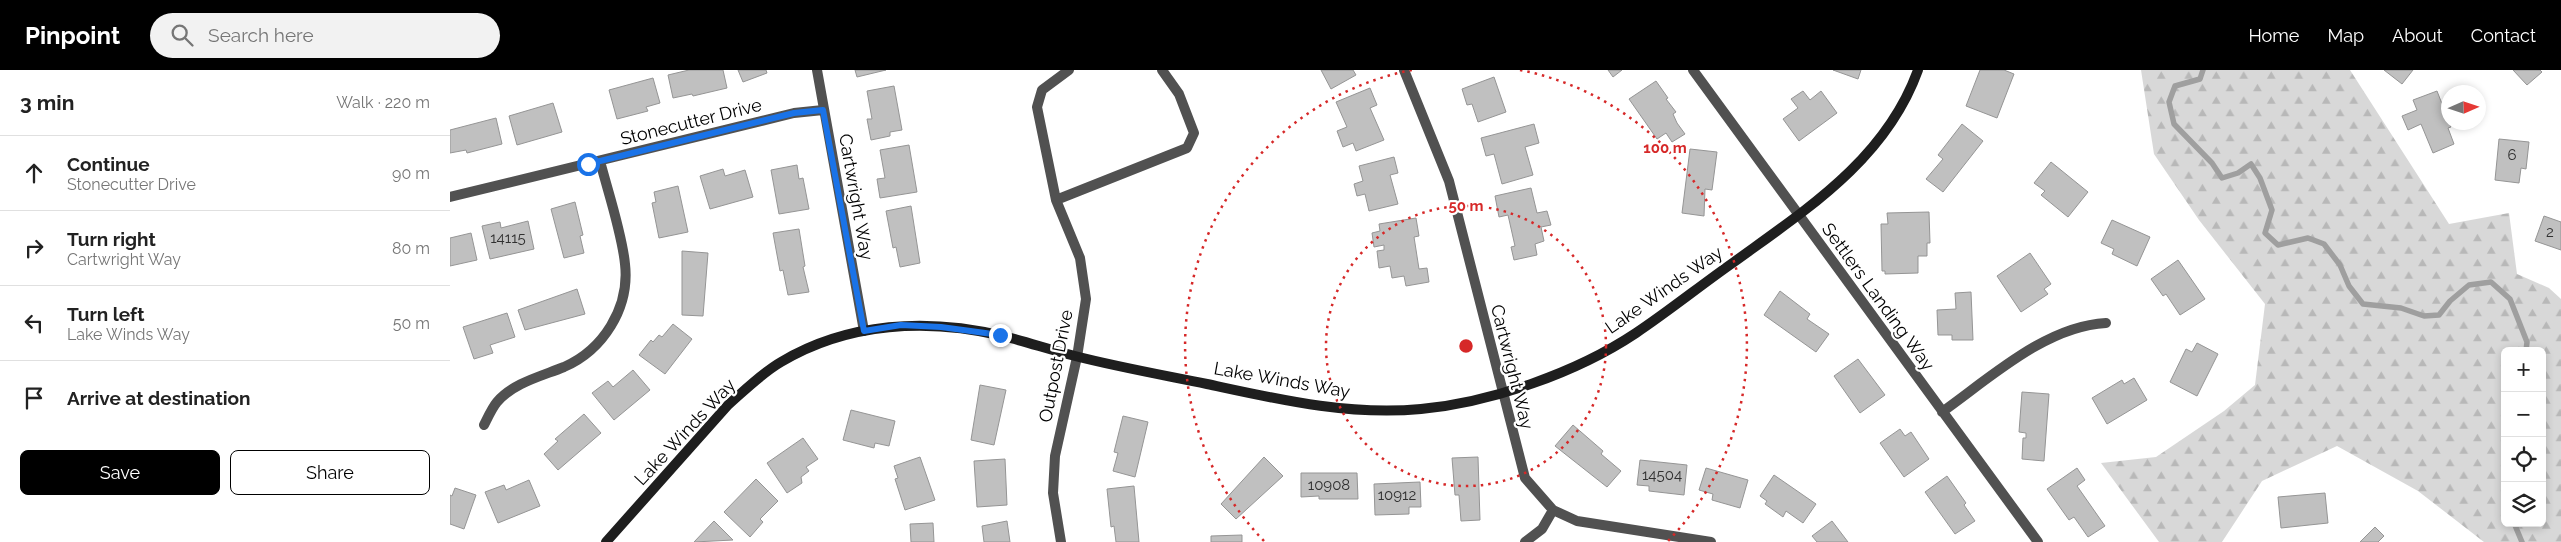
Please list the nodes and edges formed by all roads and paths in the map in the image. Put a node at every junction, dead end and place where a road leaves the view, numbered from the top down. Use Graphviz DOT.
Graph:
graph roads {
  1 [pos="817,70"];
  2 [pos="1069,70"];
  3 [pos="1162,70"];
  4 [pos="1404,70"];
  5 [pos="1693,70"];
  6 [pos="1918,70"];
  7 [pos="823,110"];
  8 [pos="600,161"];
  9 [pos="450,197"];
  10 [pos="1056,200"];
  11 [pos="1798,215"];
  12 [pos="2106,323"];
  13 [pos="864,331"];
  14 [pos="1077,357"];
  15 [pos="1501,392"];
  16 [pos="1942,412"];
  17 [pos="484,425"];
  18 [pos="1553,510"];
  19 [pos="606,542"];
  20 [pos="1061,542"];
  21 [pos="1525,542"];
  22 [pos="1711,542"];
  23 [pos="2038,542"];
  1 -- 7 [label="street, Cartwright Way"];
  2 -- 10 [label="street, Outpost Drive"];
  3 -- 10 [label="street"];
  4 -- 15 [label="street, Cartwright Way"];
  5 -- 11 [label="street, Settlers Landing Way"];
  6 -- 11 [label="street, Lake Winds Way"];
  7 -- 8 [label="street, Stonecutter Drive"];
  7 -- 13 [label="street, Cartwright Way"];
  8 -- 9 [label="street, Stonecutter Drive"];
  8 -- 17 [label="street"];
  10 -- 14 [label="street, Outpost Drive"];
  11 -- 15 [label="street, Lake Winds Way"];
  11 -- 16 [label="street, Settlers Landing Way"];
  12 -- 16 [label="street"];
  13 -- 14 [label="street, Lake Winds Way"];
  13 -- 19 [label="street, Lake Winds Way"];
  14 -- 15 [label="street, Lake Winds Way"];
  14 -- 20 [label="street, Outpost Drive"];
  15 -- 18 [label="street, Cartwright Way"];
  16 -- 23 [label="street, Settlers Landing Way"];
  18 -- 21 [label="street"];
  18 -- 22 [label="street, Cartwright Way"];
}
